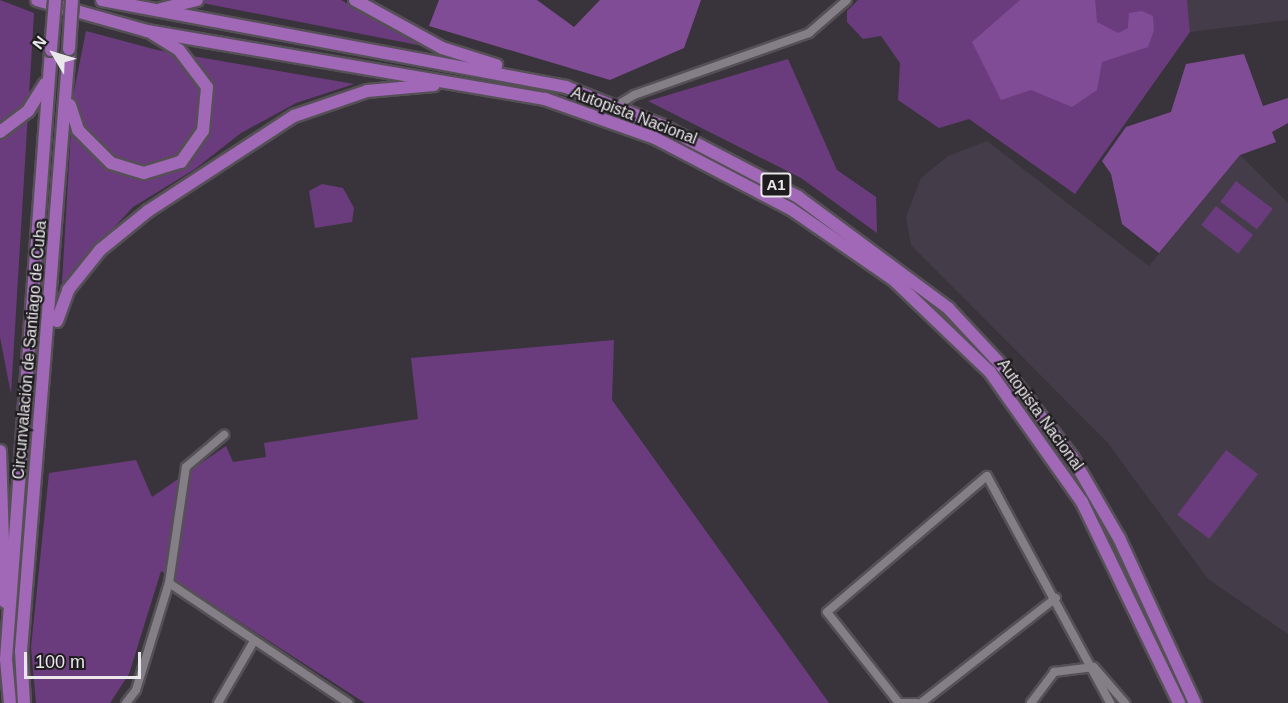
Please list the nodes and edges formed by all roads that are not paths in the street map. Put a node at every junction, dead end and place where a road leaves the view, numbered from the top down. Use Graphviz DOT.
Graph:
graph roads {
  1 [pos="37,0"];
  2 [pos="55,0"];
  3 [pos="72,0"];
  4 [pos="102,0"];
  5 [pos="197,0"];
  6 [pos="355,0"];
  7 [pos="847,0"];
  8 [pos="124,6"];
  9 [pos="147,31"];
  10 [pos="50,72"];
  11 [pos="461,85"];
  12 [pos="566,87"];
  13 [pos="68,101"];
  14 [pos="616,106"];
  15 [pos="0,132"];
  16 [pos="41,417"];
  17 [pos="225,435"];
  18 [pos="0,451"];
  19 [pos="2,579"];
  20 [pos="170,584"];
  21 [pos="1056,598"];
  22 [pos="254,641"];
  23 [pos="6,659"];
  24 [pos="1094,667"];
  25 [pos="10,703"];
  26 [pos="24,703"];
  27 [pos="126,703"];
  28 [pos="218,703"];
  29 [pos="348,703"];
  30 [pos="900,703"];
  31 [pos="919,703"];
  32 [pos="1031,703"];
  33 [pos="1110,703"];
  34 [pos="1125,703"];
  35 [pos="1179,703"];
  36 [pos="1195,703"];
  1 -- 9 [label="highway, Autopista Nacional / A1"];
  2 -- 10 [label="highway, Circunvalación de Santiago de Cuba, bridge"];
  3 -- 13 [label="highway, Circunvalación de Santiago de Cuba, bridge"];
  4 -- 8 [label="highway, Autopista Nacional / A1"];
  5 -- 8 [label="highway"];
  6 -- 12 [label="highway"];
  7 -- 14 [label="street"];
  8 -- 12 [label="highway, Autopista Nacional / A1"];
  9 -- 11 [label="highway, Autopista Nacional / A1"];
  9 -- 13 [label="highway"];
  10 -- 15 [label="highway"];
  10 -- 23 [label="highway, Circunvalación de Santiago de Cuba"];
  11 -- 16 [label="highway"];
  11 -- 35 [label="highway, Autopista Nacional / A1"];
  12 -- 14 [label="highway, Autopista Nacional / A1"];
  13 -- 16 [label="highway, Circunvalación de Santiago de Cuba"];
  14 -- 36 [label="highway, Autopista Nacional / A1"];
  16 -- 26 [label="highway, Circunvalación de Santiago de Cuba"];
  17 -- 20 [label="street"];
  18 -- 19 [label="highway"];
  19 -- 23 [label="highway"];
  20 -- 22 [label="street"];
  20 -- 27 [label="street"];
  21 -- 24 [label="street"];
  21 -- 30 [label="street"];
  21 -- 31 [label="street"];
  22 -- 28 [label="street"];
  22 -- 29 [label="street"];
  23 -- 25 [label="highway, Circunvalación de Santiago de Cuba"];
  24 -- 32 [label="street"];
  24 -- 33 [label="street"];
  24 -- 34 [label="street"];
  30 -- 31 [label="street"];
}
